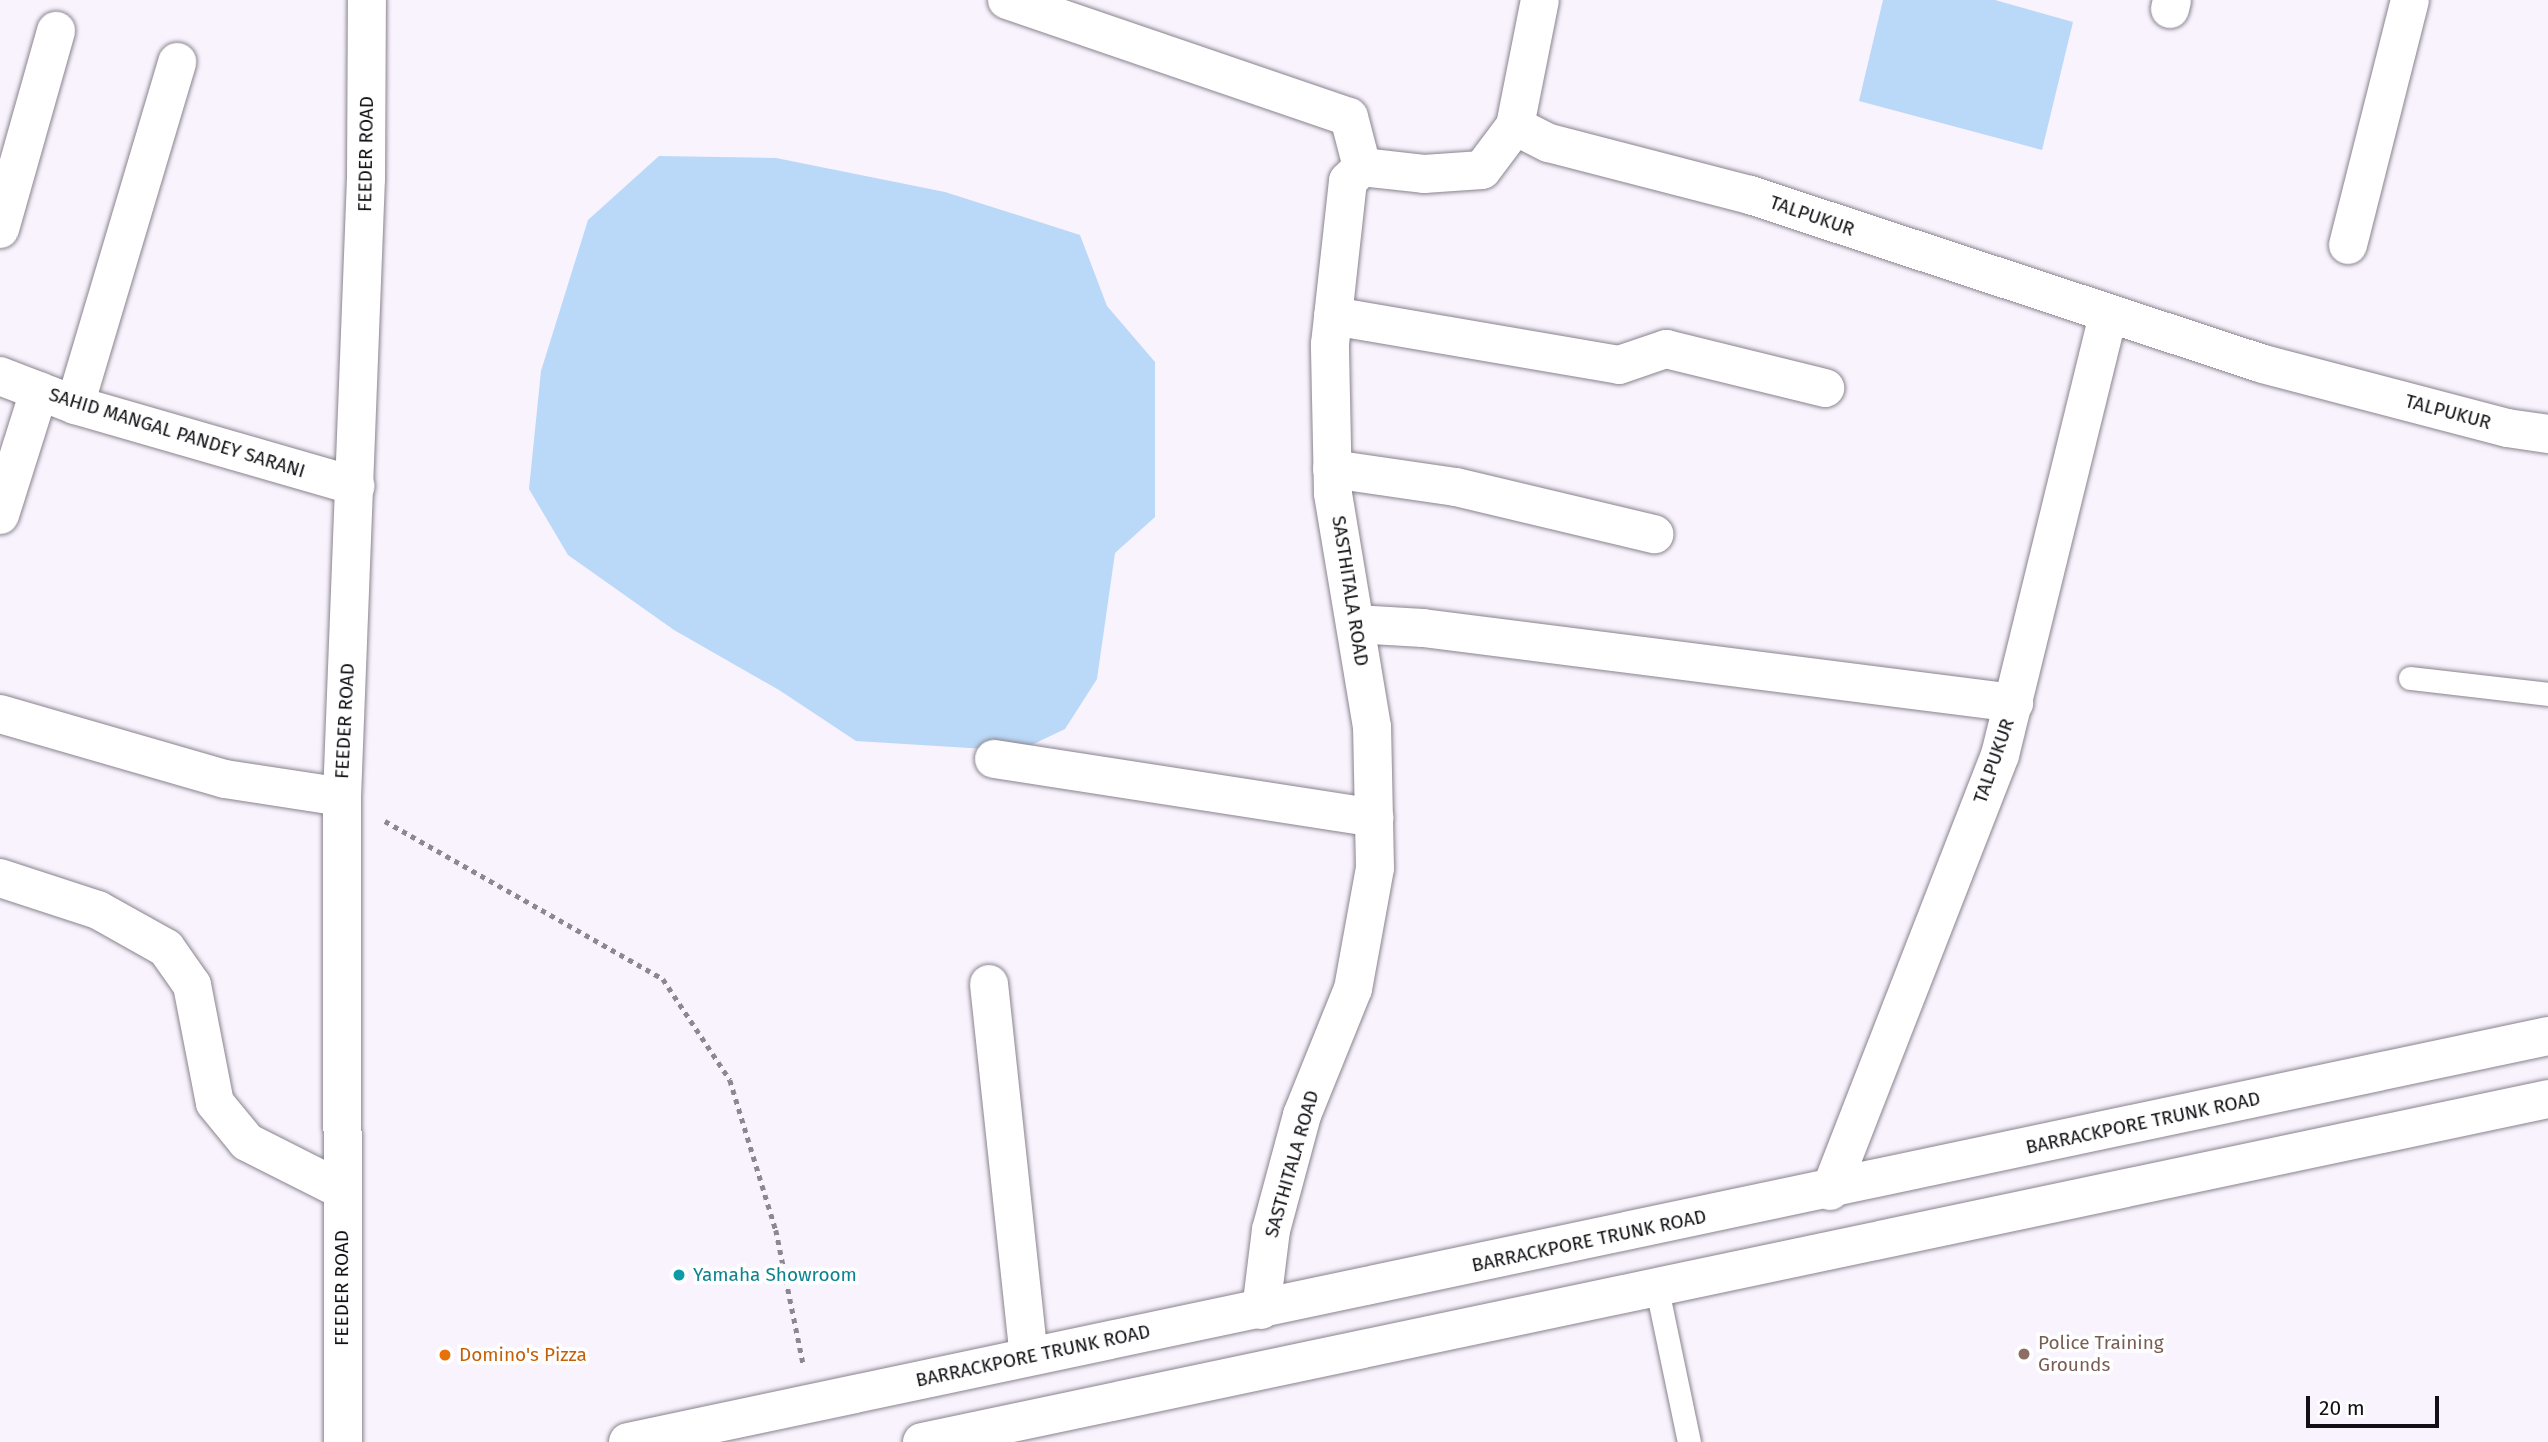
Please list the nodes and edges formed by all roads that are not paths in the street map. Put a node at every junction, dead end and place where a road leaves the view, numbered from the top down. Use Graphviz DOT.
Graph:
graph roads {
  1 [pos="367,0"];
  2 [pos="1007,0"];
  3 [pos="1540,0"];
  4 [pos="2410,0"];
  5 [pos="56,31"];
  6 [pos="177,62"];
  7 [pos="1515,126"];
  8 [pos="1362,167"];
  9 [pos="0,229"];
  10 [pos="2348,245"];
  11 [pos="2108,315"];
  12 [pos="1333,316"];
  13 [pos="0,376"];
  14 [pos="1825,388"];
  15 [pos="39,391"];
  16 [pos="75,405"];
  17 [pos="2548,434"];
  18 [pos="1332,469"];
  19 [pos="356,486"];
  20 [pos="0,515"];
  21 [pos="1654,534"];
  22 [pos="1355,624"];
  23 [pos="2410,678"];
  24 [pos="2548,694"];
  25 [pos="2014,703"];
  26 [pos="0,714"];
  27 [pos="994,759"];
  28 [pos="342,797"];
  29 [pos="1374,818"];
  30 [pos="0,878"];
  31 [pos="989,984"];
  32 [pos="2548,1036"];
  33 [pos="2548,1099"];
  34 [pos="2091,1135"];
  35 [pos="342,1190"];
  36 [pos="1830,1191"];
  37 [pos="2097,1194"];
  38 [pos="1657,1289"];
  39 [pos="1261,1310"];
  40 [pos="1029,1356"];
  41 [pos="343,1442"];
  42 [pos="628,1442"];
  43 [pos="922,1442"];
  44 [pos="1689,1442"];
  1 -- 19 [label="street, FEEDER ROAD"];
  2 -- 8 [label="street"];
  3 -- 7 [label="street"];
  4 -- 10 [label="street"];
  5 -- 9 [label="street"];
  6 -- 16 [label="street"];
  7 -- 8 [label="street"];
  7 -- 11 [label="street, TALPUKUR"];
  8 -- 12 [label="street, SASTHITALA ROAD"];
  11 -- 17 [label="street, TALPUKUR"];
  11 -- 25 [label="street, TALPUKUR"];
  12 -- 14 [label="street"];
  12 -- 18 [label="street, SASTHITALA ROAD"];
  13 -- 15 [label="street, SAHID MANGAL PANDEY SARANI"];
  15 -- 16 [label="street, SAHID MANGAL PANDEY SARANI"];
  15 -- 20 [label="street"];
  16 -- 19 [label="street, SAHID MANGAL PANDEY SARANI"];
  18 -- 21 [label="street"];
  18 -- 22 [label="street, SASTHITALA ROAD"];
  19 -- 28 [label="street, FEEDER ROAD"];
  22 -- 25 [label="street"];
  22 -- 29 [label="street, SASTHITALA ROAD"];
  23 -- 24 [label="lane"];
  25 -- 36 [label="street, TALPUKUR"];
  26 -- 28 [label="street"];
  27 -- 29 [label="street"];
  28 -- 35 [label="street, FEEDER ROAD"];
  29 -- 39 [label="street, SASTHITALA ROAD"];
  30 -- 35 [label="street"];
  31 -- 40 [label="street"];
  32 -- 34 [label="street, BARRACKPORE TRUNK ROAD"];
  33 -- 37 [label="street"];
  34 -- 36 [label="street, BARRACKPORE TRUNK ROAD"];
  34 -- 37 [label="street"];
  35 -- 41 [label="street, FEEDER ROAD"];
  36 -- 39 [label="street, BARRACKPORE TRUNK ROAD"];
  37 -- 38 [label="street"];
  38 -- 43 [label="street"];
  38 -- 44 [label="lane"];
  39 -- 40 [label="street, BARRACKPORE TRUNK ROAD"];
  40 -- 42 [label="street, BARRACKPORE TRUNK ROAD"];
}
